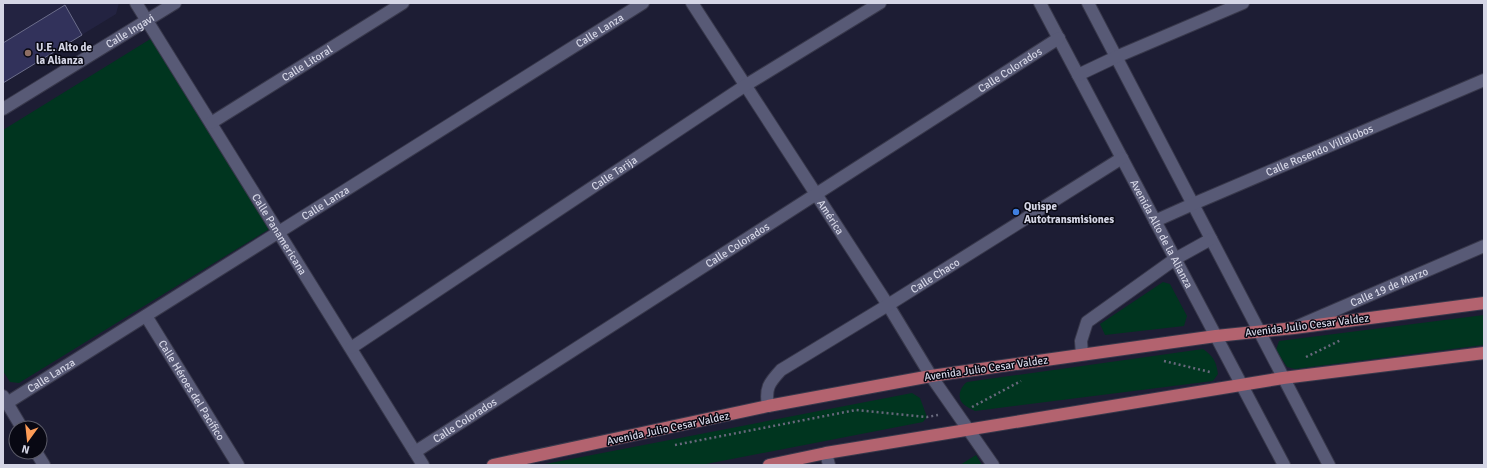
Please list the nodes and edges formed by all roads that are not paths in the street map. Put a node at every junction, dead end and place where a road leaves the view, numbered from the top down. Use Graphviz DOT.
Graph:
graph roads {
  1 [pos="136,3"];
  2 [pos="175,3"];
  3 [pos="403,3"];
  4 [pos="643,3"];
  5 [pos="692,3"];
  6 [pos="880,3"];
  7 [pos="1040,3"];
  8 [pos="1088,3"];
  9 [pos="1243,3"];
  10 [pos="147,21"];
  11 [pos="1059,38"];
  12 [pos="1116,57"];
  13 [pos="1078,75"];
  14 [pos="1484,80"];
  15 [pos="746,85"];
  16 [pos="3,109"];
  17 [pos="211,123"];
  18 [pos="1122,158"];
  19 [pos="815,194"];
  20 [pos="1193,204"];
  21 [pos="1156,221"];
  22 [pos="279,232"];
  23 [pos="1211,239"];
  24 [pos="1484,246"];
  25 [pos="1176,260"];
  26 [pos="1484,303"];
  27 [pos="888,305"];
  28 [pos="146,316"];
  29 [pos="1294,328"];
  30 [pos="1258,331"];
  31 [pos="1216,336"];
  32 [pos="351,348"];
  33 [pos="1484,353"];
  34 [pos="1082,354"];
  35 [pos="931,376"];
  36 [pos="1283,378"];
  37 [pos="1242,385"];
  38 [pos="5,399"];
  39 [pos="768,406"];
  40 [pos="17,420"];
  41 [pos="969,430"];
  42 [pos="415,452"];
  43 [pos="827,459"];
  44 [pos="238,465"];
  45 [pos="423,465"];
  46 [pos="493,465"];
  47 [pos="769,465"];
  48 [pos="993,465"];
  49 [pos="1284,465"];
  50 [pos="1329,465"];
  1 -- 10 [label="street, Calle Panamericana"];
  2 -- 10 [label="street, Calle Ingavi"];
  3 -- 17 [label="street, Calle Litoral"];
  4 -- 22 [label="street, Calle Lanza"];
  5 -- 15 [label="street, América"];
  6 -- 15 [label="street, Calle Tarija"];
  7 -- 11 [label="street, Avenida Alto de la Alianza"];
  8 -- 12 [label="street"];
  9 -- 12 [label="street"];
  10 -- 16 [label="street, Calle Ingavi"];
  10 -- 17 [label="street, Calle Panamericana"];
  11 -- 13 [label="street, Avenida Alto de la Alianza"];
  11 -- 19 [label="street, Calle Colorados"];
  12 -- 13 [label="street"];
  12 -- 20 [label="street"];
  13 -- 18 [label="street, Avenida Alto de la Alianza"];
  14 -- 20 [label="street, Calle Rosendo Villalobos"];
  15 -- 19 [label="street, América"];
  15 -- 32 [label="street, Calle Tarija"];
  17 -- 22 [label="street, Calle Panamericana"];
  18 -- 21 [label="street, Avenida Alto de la Alianza"];
  18 -- 27 [label="street, Calle Chaco"];
  19 -- 27 [label="street, América"];
  19 -- 42 [label="street, Calle Colorados"];
  20 -- 21 [label="street, Calle Rosendo Villalobos"];
  20 -- 23 [label="street"];
  21 -- 25 [label="street, Avenida Alto de la Alianza"];
  22 -- 28 [label="street, Calle Lanza"];
  22 -- 32 [label="street, Calle Panamericana"];
  23 -- 25 [label="street"];
  23 -- 30 [label="street"];
  24 -- 29 [label="street, Calle 19 de Marzo"];
  25 -- 31 [label="street, Avenida Alto de la Alianza"];
  25 -- 34 [label="street"];
  26 -- 29 [label="main road, Avenida Julio Cesar Valdez"];
  27 -- 35 [label="street, América"];
  27 -- 39 [label="street, Calle Chaco"];
  28 -- 38 [label="street, Calle Lanza"];
  28 -- 44 [label="street, Calle Héroes del Pacífico"];
  29 -- 30 [label="main road, Avenida Julio Cesar Valdez"];
  30 -- 31 [label="main road, Avenida Julio Cesar Valdez"];
  30 -- 36 [label="street"];
  31 -- 34 [label="main road, Avenida Julio Cesar Valdez"];
  31 -- 37 [label="street, Avenida Alto de la Alianza"];
  32 -- 42 [label="street, Calle Panamericana"];
  33 -- 36 [label="main road"];
  34 -- 35 [label="main road, Avenida Julio Cesar Valdez"];
  35 -- 39 [label="main road, Avenida Julio Cesar Valdez"];
  35 -- 41 [label="street, América"];
  36 -- 37 [label="main road"];
  36 -- 50 [label="street"];
  37 -- 41 [label="main road"];
  37 -- 49 [label="street, Avenida Alto de la Alianza"];
  38 -- 40 [label="street"];
  39 -- 46 [label="main road, Avenida Julio Cesar Valdez"];
  41 -- 43 [label="main road"];
  41 -- 48 [label="street, América"];
  42 -- 45 [label="street, Calle Panamericana"];
  43 -- 47 [label="main road"];
}
